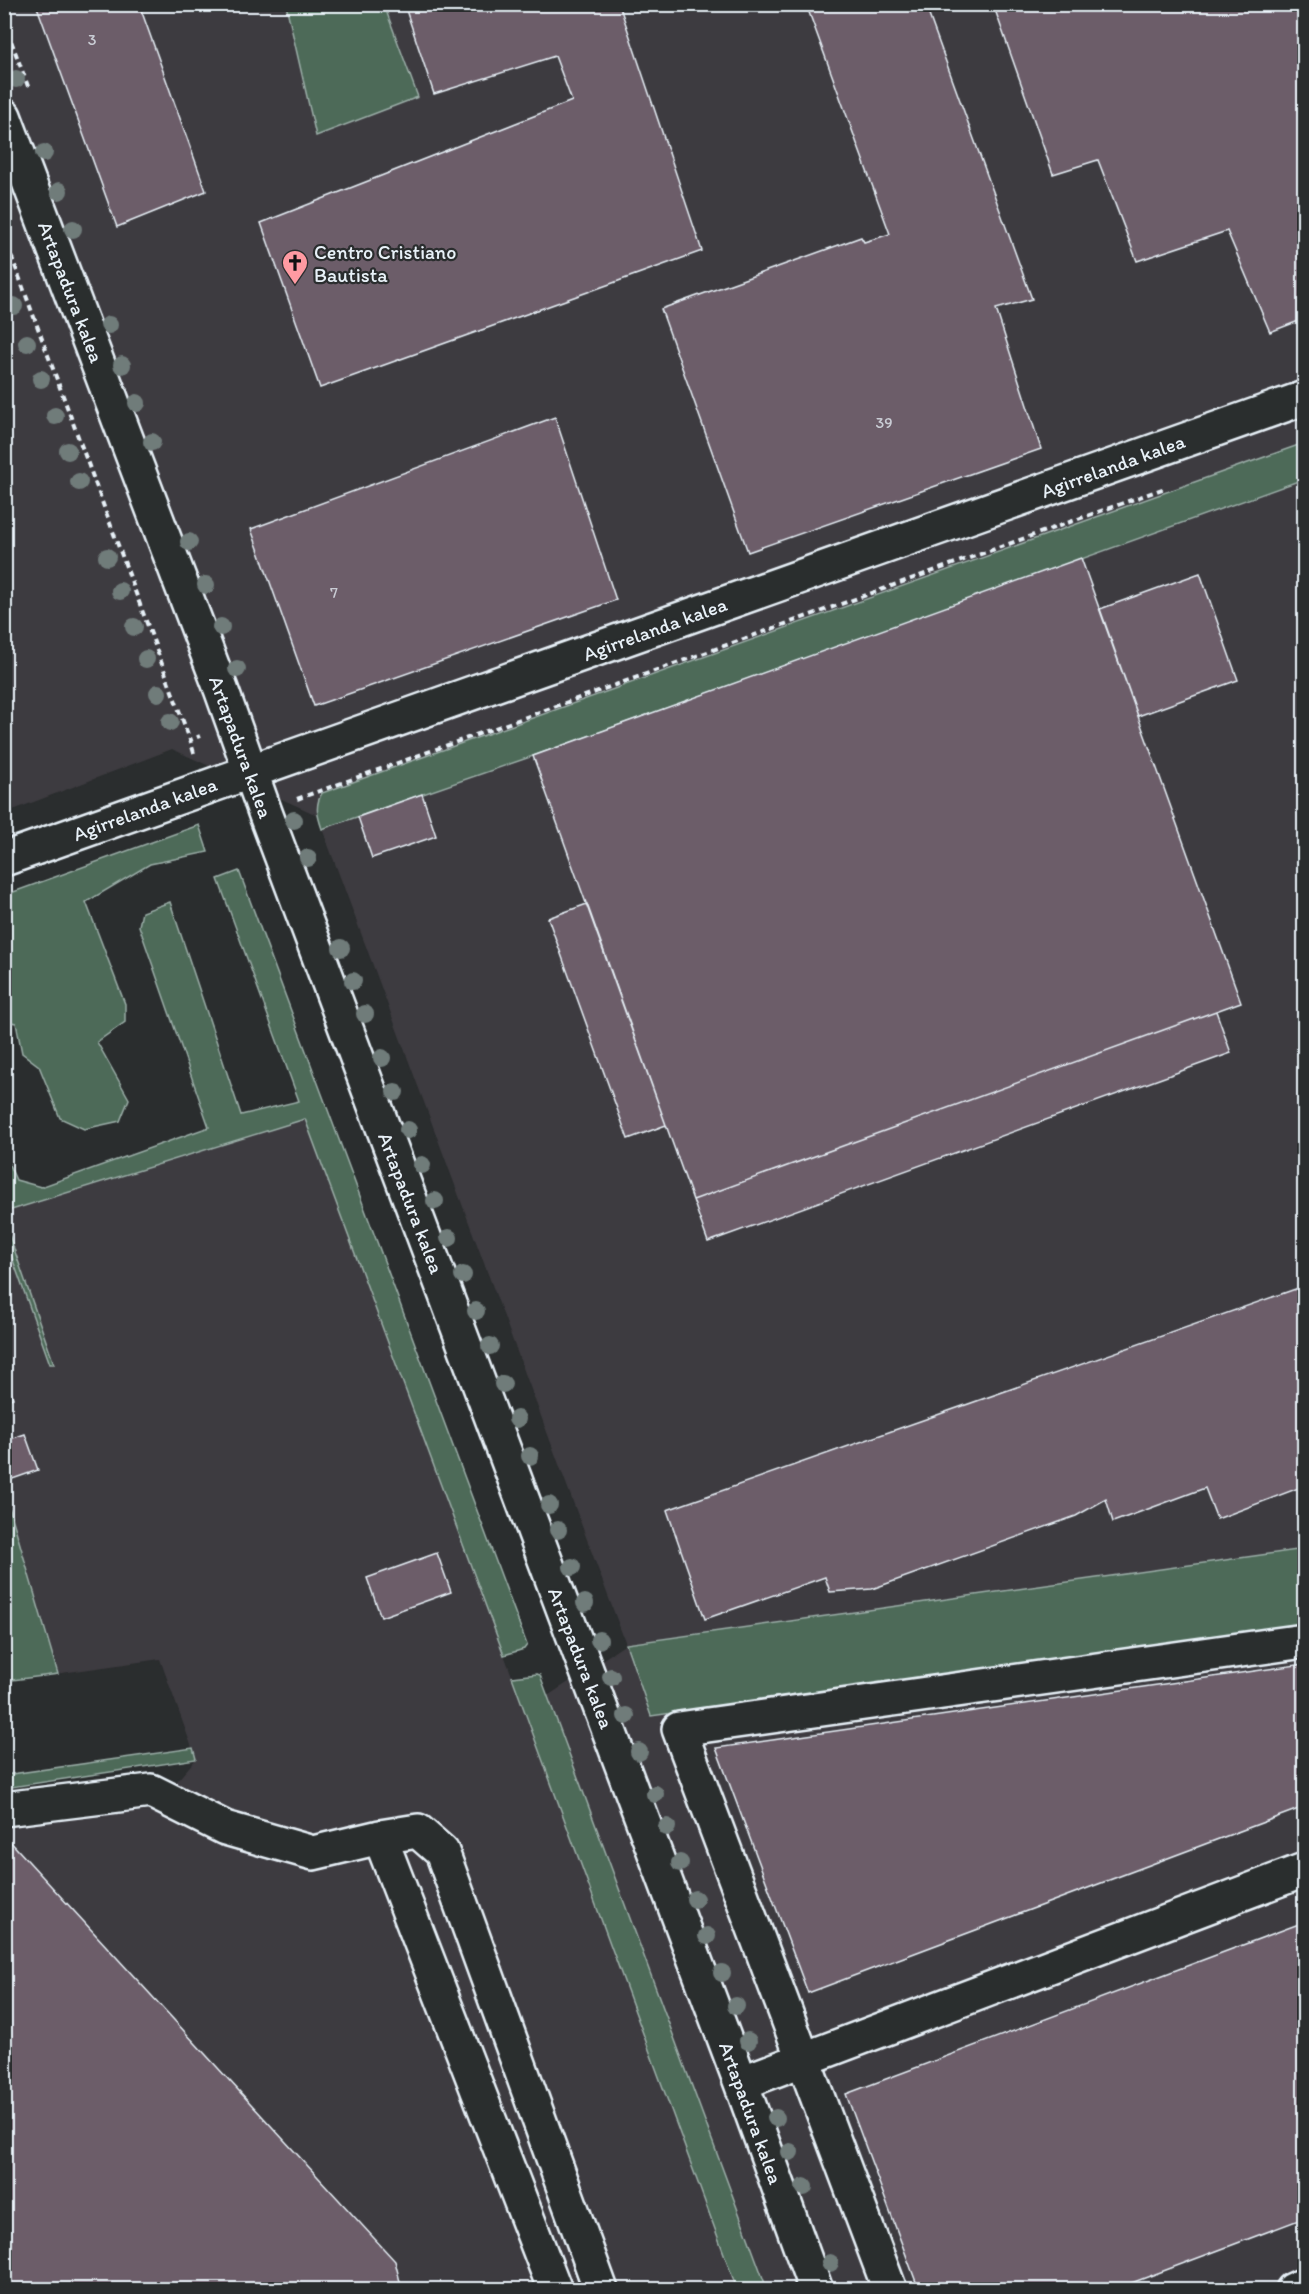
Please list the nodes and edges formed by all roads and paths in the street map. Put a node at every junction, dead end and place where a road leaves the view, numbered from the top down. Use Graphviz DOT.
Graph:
graph roads {
  1 [pos="4,116"];
  2 [pos="4,236"];
  3 [pos="1305,398"];
  4 [pos="1170,487"];
  5 [pos="190,740"];
  6 [pos="251,771"];
  7 [pos="266,815"];
  8 [pos="4,859"];
  9 [pos="1305,1641"];
  10 [pos="4,1809"];
  11 [pos="380,1836"];
  12 [pos="1305,1870"];
  13 [pos="804,2059"];
  14 [pos="741,2083"];
  15 [pos="1305,2285"];
  16 [pos="555,2289"];
  17 [pos="602,2289"];
  18 [pos="816,2289"];
  19 [pos="890,2289"];
  20 [pos="1293,2289"];
  1 -- 6 [label="street, Artapadura kalea"];
  2 -- 5 [label="path"];
  3 -- 6 [label="street, Agirrelanda kalea"];
  4 -- 7 [label="path"];
  6 -- 7 [label="street, Artapadura kalea"];
  6 -- 8 [label="street, Agirrelanda kalea"];
  7 -- 14 [label="street, Artapadura kalea"];
  9 -- 13 [label="street"];
  10 -- 11 [label="street"];
  11 -- 16 [label="street"];
  11 -- 17 [label="street"];
  12 -- 13 [label="street"];
  13 -- 14 [label="street"];
  13 -- 19 [label="street"];
  14 -- 18 [label="street, Artapadura kalea"];
  15 -- 20 [label="street"];
}
